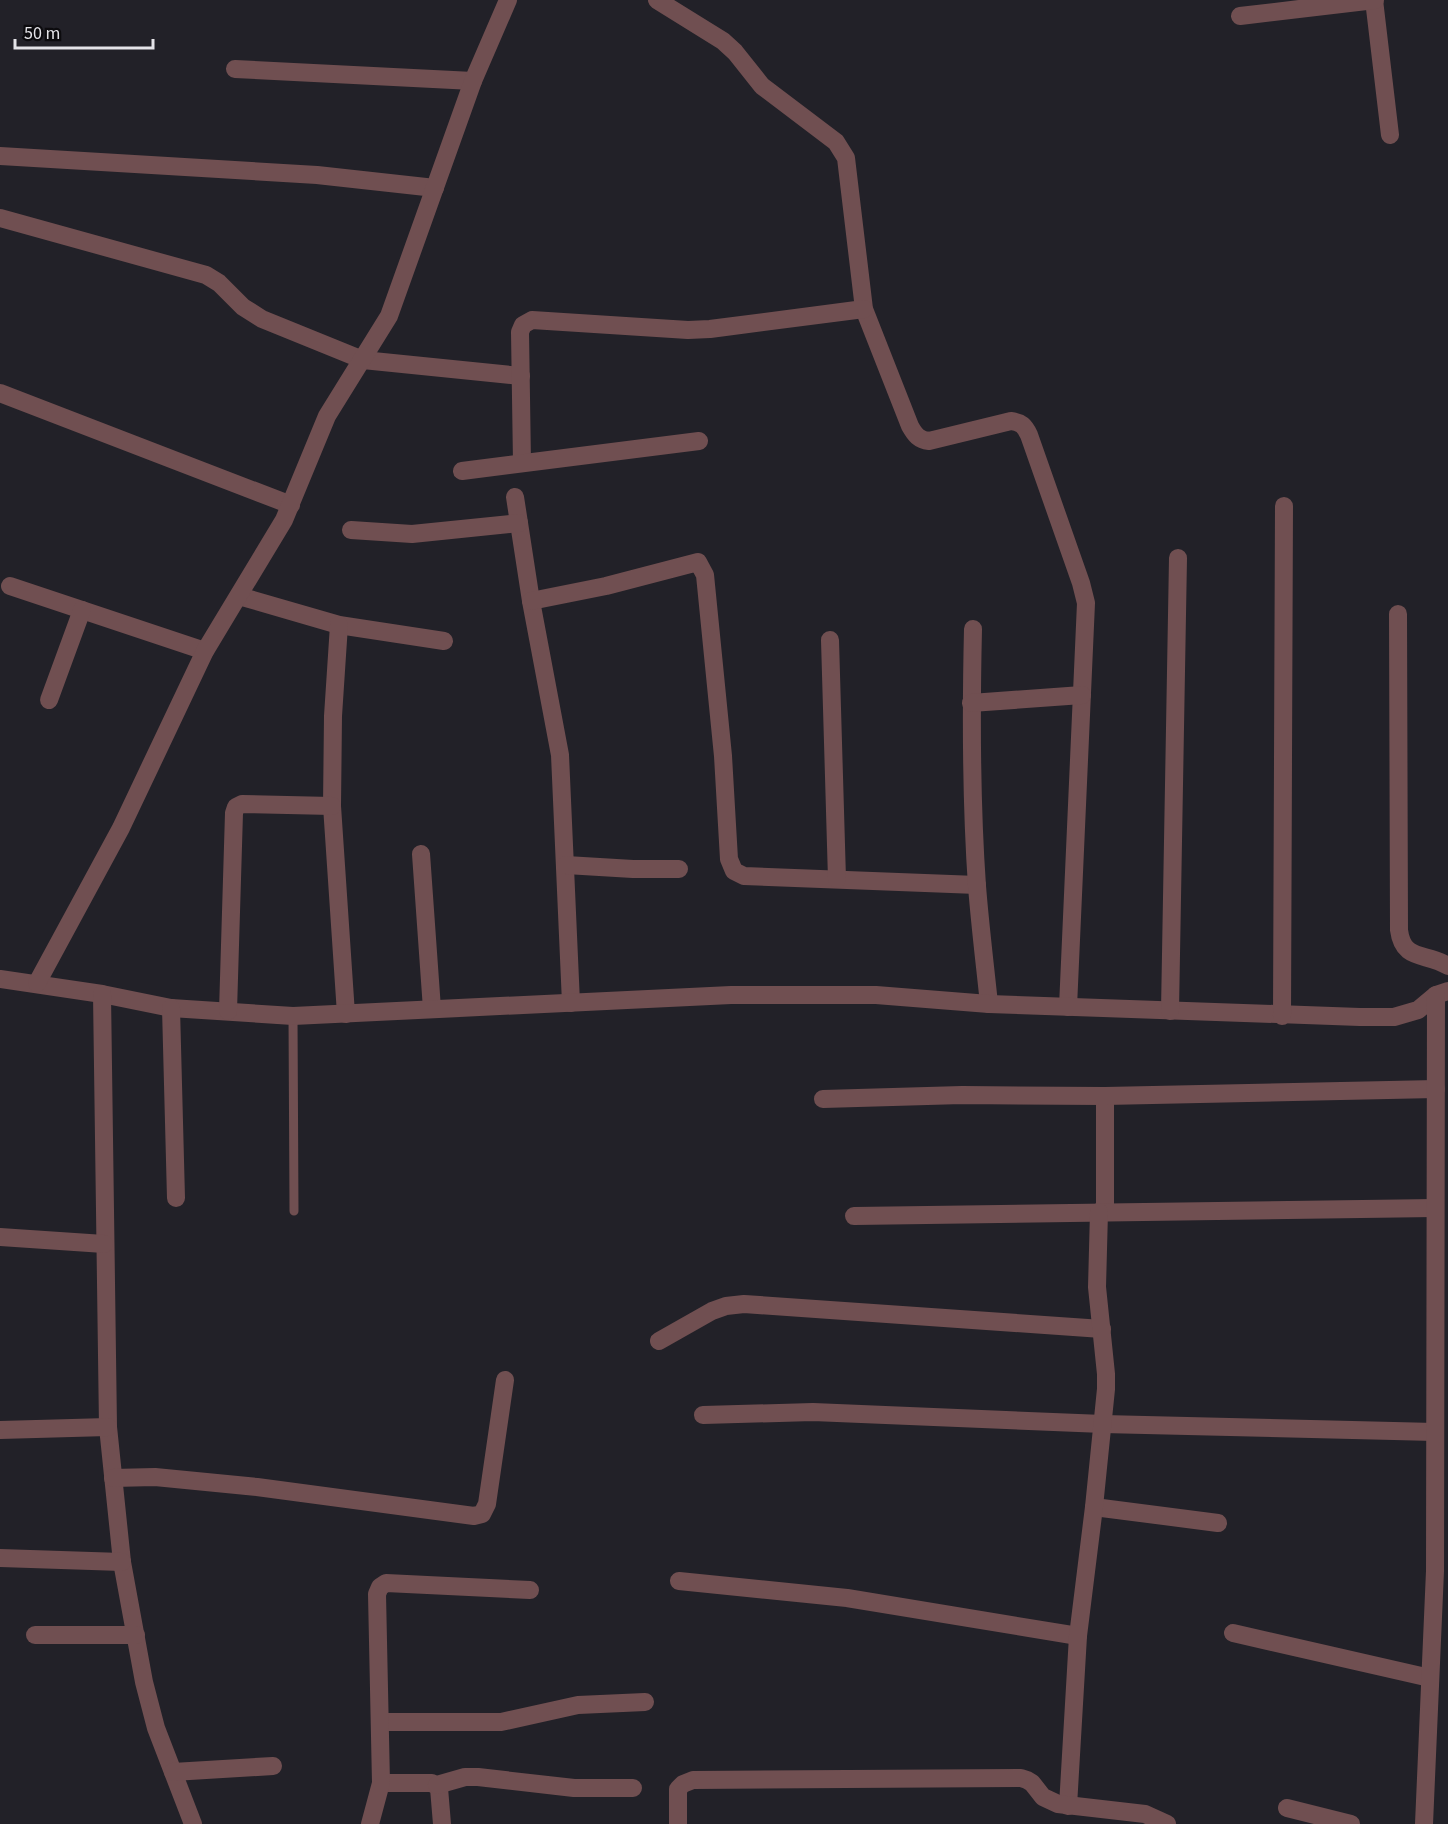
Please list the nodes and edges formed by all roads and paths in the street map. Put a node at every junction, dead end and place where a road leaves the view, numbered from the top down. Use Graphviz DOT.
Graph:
graph roads {
  1 [pos="508,0"];
  2 [pos="657,0"];
  3 [pos="1374,0"];
  4 [pos="1240,16"];
  5 [pos="235,69"];
  6 [pos="473,81"];
  7 [pos="1390,135"];
  8 [pos="0,156"];
  9 [pos="435,188"];
  10 [pos="0,218"];
  11 [pos="864,309"];
  12 [pos="363,360"];
  13 [pos="520,376"];
  14 [pos="0,393"];
  15 [pos="699,441"];
  16 [pos="522,463"];
  17 [pos="462,471"];
  18 [pos="515,497"];
  19 [pos="291,506"];
  20 [pos="1284,506"];
  21 [pos="519,524"];
  22 [pos="351,530"];
  23 [pos="1178,558"];
  24 [pos="10,586"];
  25 [pos="239,596"];
  26 [pos="531,601"];
  27 [pos="82,610"];
  28 [pos="1398,614"];
  29 [pos="339,625"];
  30 [pos="973,629"];
  31 [pos="830,640"];
  32 [pos="444,641"];
  33 [pos="205,651"];
  34 [pos="1082,695"];
  35 [pos="49,700"];
  36 [pos="971,703"];
  37 [pos="332,806"];
  38 [pos="421,854"];
  39 [pos="566,865"];
  40 [pos="679,869"];
  41 [pos="837,879"];
  42 [pos="977,885"];
  43 [pos="1448,966"];
  44 [pos="0,979"];
  45 [pos="37,983"];
  46 [pos="1442,993"];
  47 [pos="102,994"];
  48 [pos="572,1003"];
  49 [pos="988,1004"];
  50 [pos="1068,1006"];
  51 [pos="171,1008"];
  52 [pos="432,1009"];
  53 [pos="228,1011"];
  54 [pos="1170,1011"];
  55 [pos="346,1014"];
  56 [pos="293,1016"];
  57 [pos="1282,1016"];
  58 [pos="1436,1089"];
  59 [pos="1105,1096"];
  60 [pos="823,1099"];
  61 [pos="176,1198"];
  62 [pos="1435,1208"];
  63 [pos="294,1211"];
  64 [pos="1102,1212"];
  65 [pos="854,1216"];
  66 [pos="0,1237"];
  67 [pos="104,1244"];
  68 [pos="1102,1329"];
  69 [pos="659,1341"];
  70 [pos="505,1380"];
  71 [pos="703,1415"];
  72 [pos="1103,1424"];
  73 [pos="108,1427"];
  74 [pos="0,1430"];
  75 [pos="1435,1432"];
  76 [pos="113,1478"];
  77 [pos="1094,1507"];
  78 [pos="1218,1523"];
  79 [pos="0,1558"];
  80 [pos="122,1562"];
  81 [pos="679,1581"];
  82 [pos="530,1590"];
  83 [pos="1233,1633"];
  84 [pos="35,1635"];
  85 [pos="135,1635"];
  86 [pos="1078,1635"];
  87 [pos="1430,1678"];
  88 [pos="645,1701"];
  89 [pos="380,1722"];
  90 [pos="273,1766"];
  91 [pos="173,1772"];
  92 [pos="381,1783"];
  93 [pos="437,1785"];
  94 [pos="633,1788"];
  95 [pos="1068,1806"];
  96 [pos="1287,1808"];
  97 [pos="193,1824"];
  98 [pos="370,1824"];
  99 [pos="442,1824"];
  100 [pos="678,1824"];
  101 [pos="1167,1824"];
  102 [pos="1351,1824"];
  103 [pos="1424,1824"];
  1 -- 6 [label="street"];
  2 -- 11 [label="street"];
  3 -- 4 [label="street"];
  3 -- 7 [label="street"];
  5 -- 6 [label="street"];
  6 -- 9 [label="street"];
  8 -- 9 [label="street"];
  9 -- 12 [label="street"];
  10 -- 12 [label="street"];
  11 -- 13 [label="street"];
  11 -- 34 [label="street"];
  12 -- 13 [label="street"];
  12 -- 19 [label="street"];
  13 -- 16 [label="street"];
  14 -- 19 [label="street"];
  15 -- 16 [label="street"];
  16 -- 17 [label="street"];
  18 -- 21 [label="street"];
  19 -- 25 [label="street"];
  20 -- 57 [label="street"];
  21 -- 22 [label="street"];
  21 -- 26 [label="street"];
  23 -- 54 [label="street"];
  24 -- 27 [label="street"];
  25 -- 29 [label="street"];
  25 -- 33 [label="street"];
  26 -- 39 [label="street"];
  26 -- 41 [label="street"];
  27 -- 33 [label="street"];
  27 -- 35 [label="street"];
  28 -- 43 [label="street"];
  29 -- 32 [label="street"];
  29 -- 37 [label="street"];
  30 -- 36 [label="street"];
  31 -- 41 [label="street"];
  33 -- 45 [label="street"];
  34 -- 36 [label="street"];
  34 -- 50 [label="street"];
  36 -- 42 [label="street"];
  37 -- 53 [label="street"];
  37 -- 55 [label="street"];
  38 -- 52 [label="street"];
  39 -- 40 [label="street"];
  39 -- 48 [label="street"];
  41 -- 42 [label="street"];
  42 -- 49 [label="street"];
  44 -- 45 [label="street"];
  45 -- 47 [label="street"];
  46 -- 57 [label="street"];
  46 -- 58 [label="street"];
  47 -- 51 [label="street"];
  47 -- 67 [label="street"];
  48 -- 49 [label="street"];
  48 -- 52 [label="street"];
  49 -- 50 [label="street"];
  50 -- 54 [label="street"];
  51 -- 53 [label="street"];
  51 -- 61 [label="street"];
  52 -- 55 [label="street"];
  53 -- 56 [label="street"];
  54 -- 57 [label="street"];
  55 -- 56 [label="street"];
  56 -- 63 [label="lane"];
  58 -- 59 [label="street"];
  58 -- 62 [label="street"];
  59 -- 60 [label="street"];
  59 -- 64 [label="street"];
  62 -- 64 [label="street"];
  62 -- 75 [label="street"];
  64 -- 65 [label="street"];
  64 -- 68 [label="street"];
  66 -- 67 [label="street"];
  67 -- 73 [label="street"];
  68 -- 69 [label="street"];
  68 -- 72 [label="street"];
  70 -- 76 [label="street"];
  71 -- 72 [label="street"];
  72 -- 75 [label="street"];
  72 -- 77 [label="street"];
  73 -- 74 [label="street"];
  73 -- 76 [label="street"];
  75 -- 87 [label="street"];
  76 -- 80 [label="street"];
  77 -- 78 [label="street"];
  77 -- 86 [label="street"];
  79 -- 80 [label="street"];
  80 -- 85 [label="street"];
  81 -- 86 [label="street"];
  82 -- 89 [label="street"];
  83 -- 87 [label="street"];
  84 -- 85 [label="street"];
  85 -- 91 [label="street"];
  86 -- 95 [label="street"];
  87 -- 103 [label="street"];
  88 -- 89 [label="street"];
  89 -- 92 [label="street"];
  90 -- 91 [label="street"];
  91 -- 97 [label="street"];
  92 -- 93 [label="street"];
  92 -- 98 [label="street"];
  93 -- 94 [label="street"];
  93 -- 99 [label="street"];
  95 -- 100 [label="street"];
  95 -- 101 [label="street"];
  96 -- 102 [label="street"];
}
